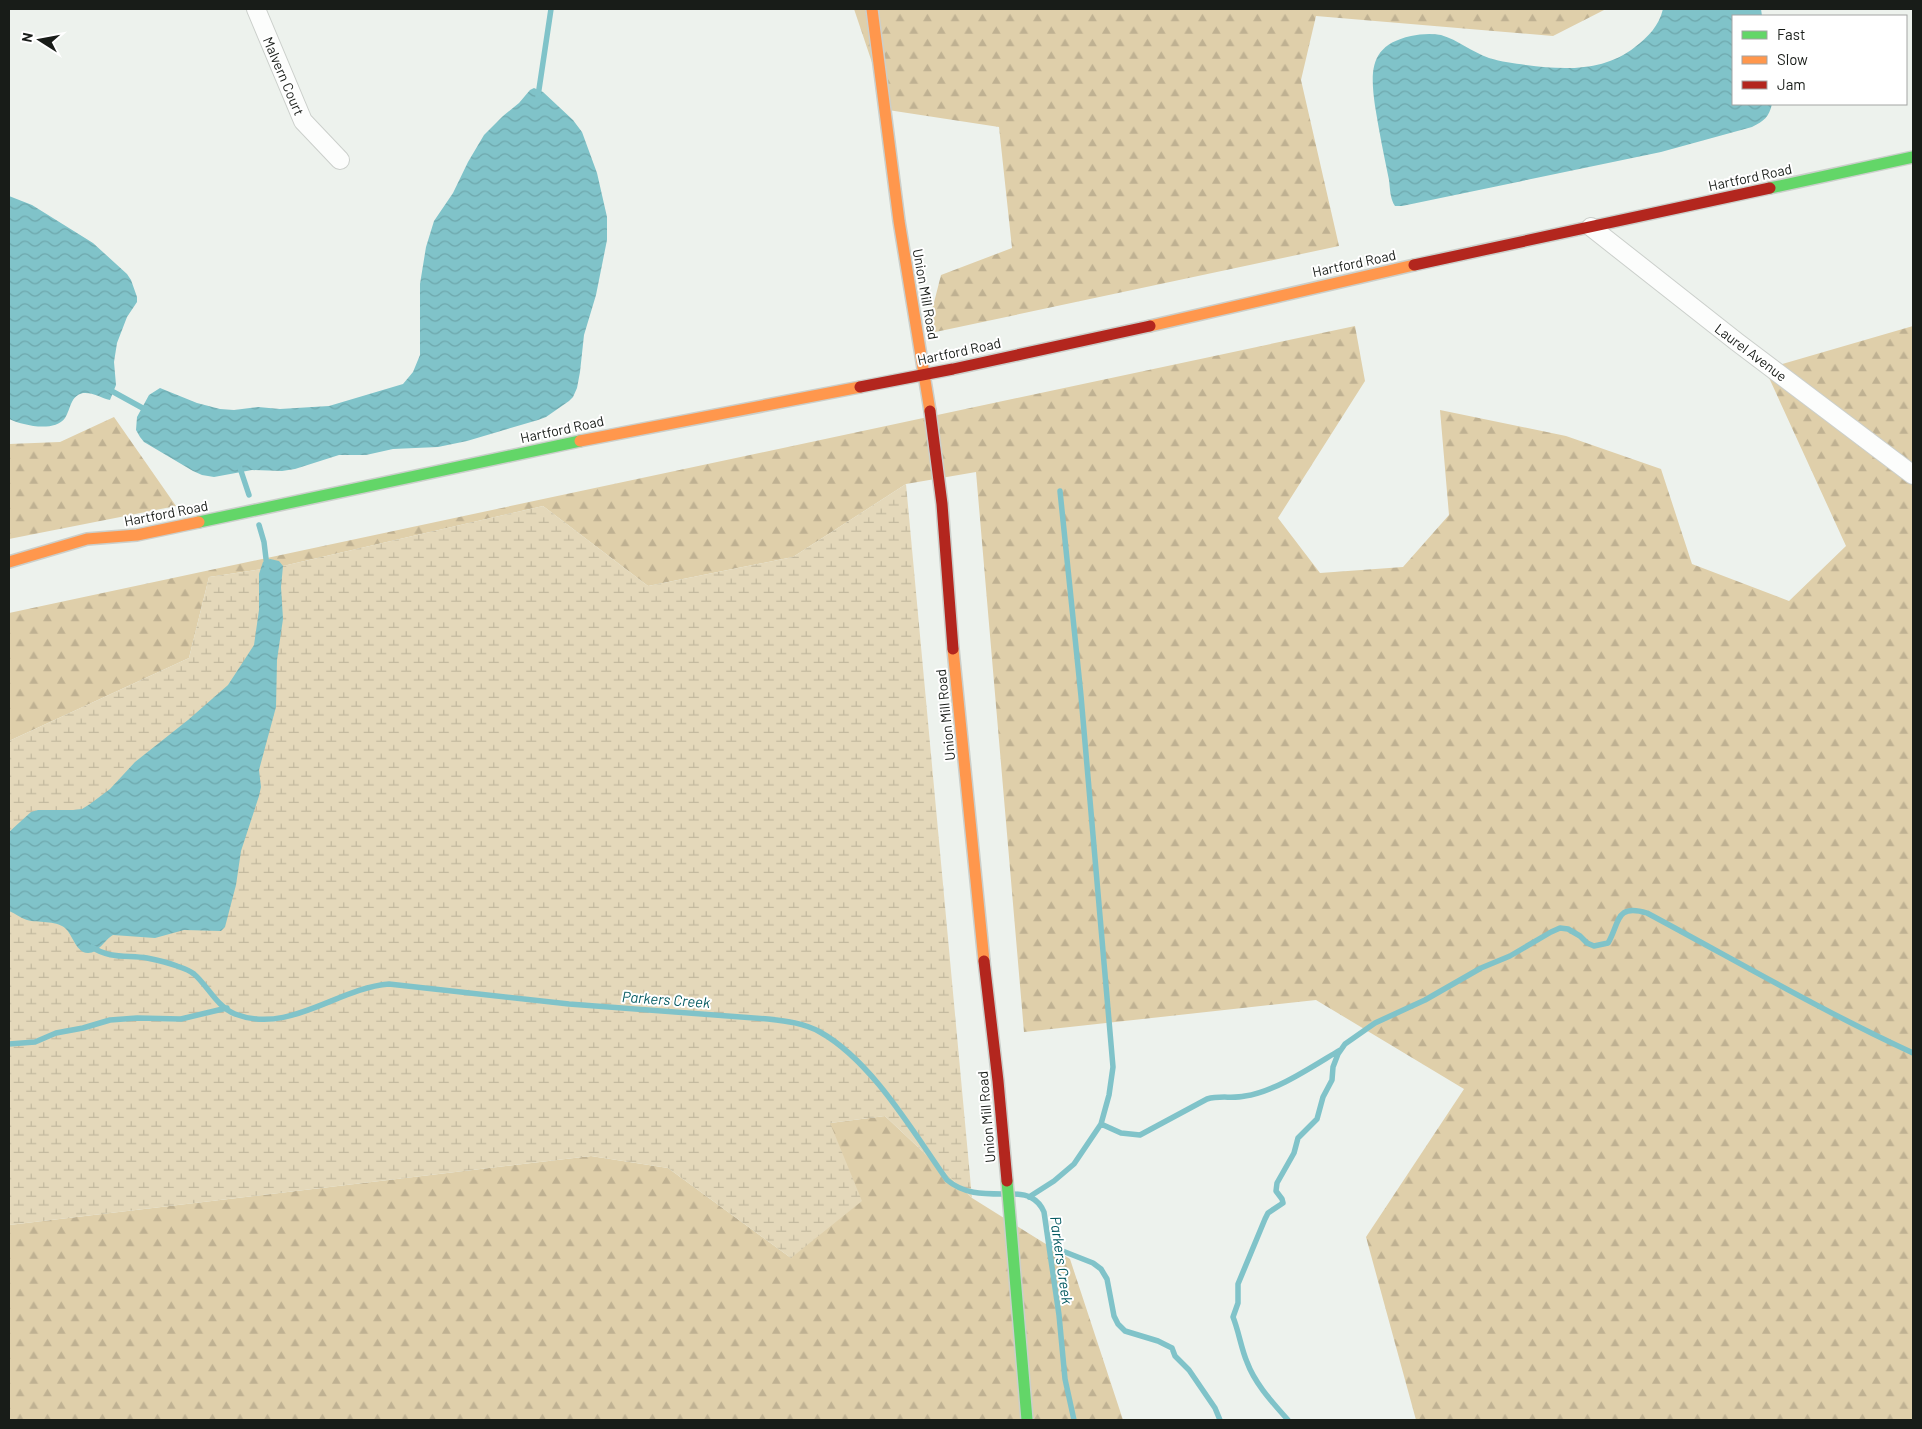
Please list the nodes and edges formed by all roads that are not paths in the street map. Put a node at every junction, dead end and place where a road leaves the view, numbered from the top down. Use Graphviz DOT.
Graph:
graph roads {
  1 [pos="256,9"];
  2 [pos="872,9"];
  3 [pos="1913,157"];
  4 [pos="340,160"];
  5 [pos="1591,227"];
  6 [pos="925,374"];
  7 [pos="1913,475"];
  8 [pos="9,562"];
  9 [pos="1027,1420"];
  1 -- 4 [label="street, Malvern Court"];
  2 -- 6 [label="street, Union Mill Road"];
  3 -- 5 [label="street, Hartford Road"];
  5 -- 6 [label="street, Hartford Road"];
  5 -- 7 [label="street, Laurel Avenue"];
  6 -- 8 [label="street, Hartford Road"];
  6 -- 9 [label="street, Union Mill Road"];
}
